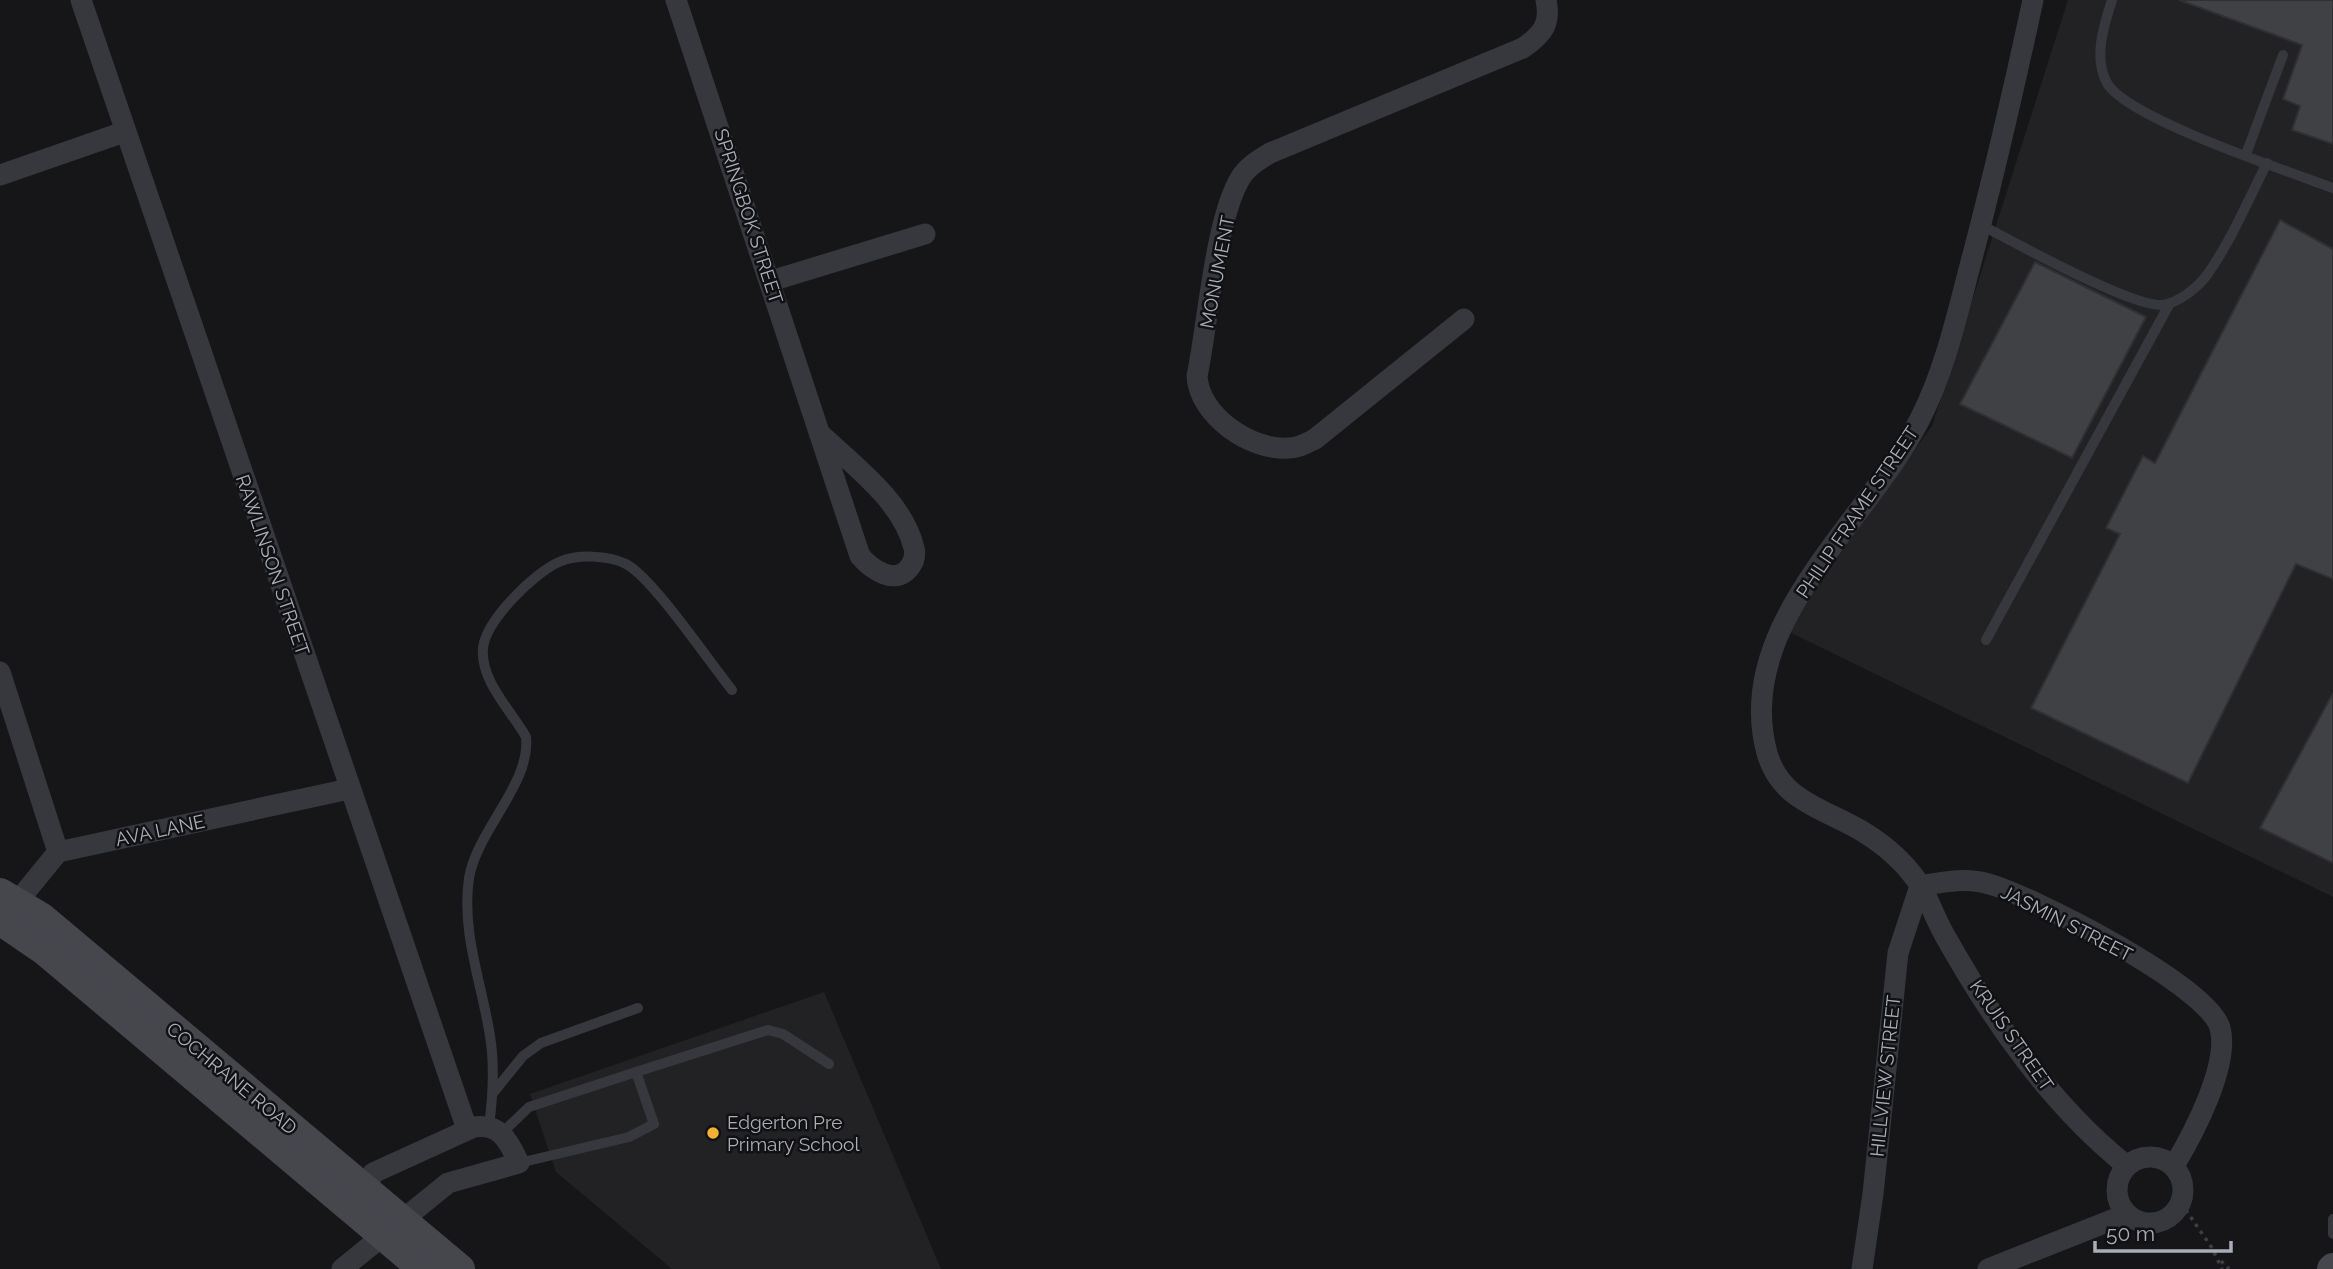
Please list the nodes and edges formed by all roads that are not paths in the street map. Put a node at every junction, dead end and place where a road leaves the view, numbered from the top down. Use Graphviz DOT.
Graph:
graph roads {
  1 [pos="81,0"];
  2 [pos="677,0"];
  3 [pos="2033,0"];
  4 [pos="2112,0"];
  5 [pos="1547,8"];
  6 [pos="2283,55"];
  7 [pos="124,132"];
  8 [pos="2246,154"];
  9 [pos="2267,163"];
  10 [pos="0,175"];
  11 [pos="2333,188"];
  12 [pos="1981,225"];
  13 [pos="925,234"];
  14 [pos="771,281"];
  15 [pos="2170,303"];
  16 [pos="1464,319"];
  17 [pos="820,433"];
  18 [pos="1986,640"];
  19 [pos="0,672"];
  20 [pos="732,690"];
  21 [pos="349,789"];
  22 [pos="58,852"];
  23 [pos="1920,886"];
  24 [pos="5,909"];
  25 [pos="638,1008"];
  26 [pos="829,1064"];
  27 [pos="636,1072"];
  28 [pos="493,1093"];
  29 [pos="467,1129"];
  30 [pos="496,1130"];
  31 [pos="519,1163"];
  32 [pos="2127,1166"];
  33 [pos="2174,1166"];
  34 [pos="361,1201"];
  35 [pos="2127,1214"];
  36 [pos="2333,1219"];
  37 [pos="392,1228"];
  38 [pos="2333,1234"];
  39 [pos="1867,1266"];
  40 [pos="342,1269"];
  41 [pos="424,1269"];
  42 [pos="460,1269"];
  43 [pos="1988,1269"];
  1 -- 7 [label="street, RAWLINSON STREET"];
  2 -- 14 [label="street, SPRINGBOK STREET"];
  3 -- 12 [label="street, PHILIP FRAME STREET"];
  4 -- 8 [label="lane"];
  5 -- 16 [label="street, MONUMENT"];
  6 -- 8 [label="lane"];
  7 -- 10 [label="street"];
  7 -- 21 [label="street, RAWLINSON STREET"];
  8 -- 9 [label="lane"];
  9 -- 11 [label="lane"];
  9 -- 15 [label="lane"];
  12 -- 15 [label="lane"];
  12 -- 23 [label="street, PHILIP FRAME STREET"];
  13 -- 14 [label="street"];
  14 -- 17 [label="street, SPRINGBOK STREET"];
  15 -- 18 [label="lane"];
  17 -- 17 [label="street, SPRINGBOK STREET"];
  19 -- 22 [label="street"];
  20 -- 28 [label="lane"];
  21 -- 22 [label="street, AVA LANE"];
  21 -- 29 [label="street, RAWLINSON STREET"];
  22 -- 24 [label="street"];
  23 -- 32 [label="street, KRUIS STREET"];
  23 -- 33 [label="street, JASMIN STREET"];
  23 -- 39 [label="street, HILLVIEW STREET"];
  24 -- 34 [label="street, COCHRANE ROAD"];
  25 -- 28 [label="lane"];
  26 -- 27 [label="lane"];
  27 -- 30 [label="lane"];
  27 -- 31 [label="lane"];
  28 -- 30 [label="lane"];
  29 -- 30 [label="street"];
  29 -- 34 [label="street"];
  30 -- 31 [label="street"];
  31 -- 37 [label="street"];
  32 -- 33 [label="street"];
  32 -- 35 [label="street"];
  33 -- 35 [label="street"];
  34 -- 37 [label="street, COCHRANE ROAD"];
  35 -- 43 [label="street"];
  36 -- 38 [label="lane"];
  37 -- 40 [label="street"];
  37 -- 41 [label="street, COCHRANE ROAD"];
  37 -- 42 [label="street, COCHRANE ROAD"];
}
